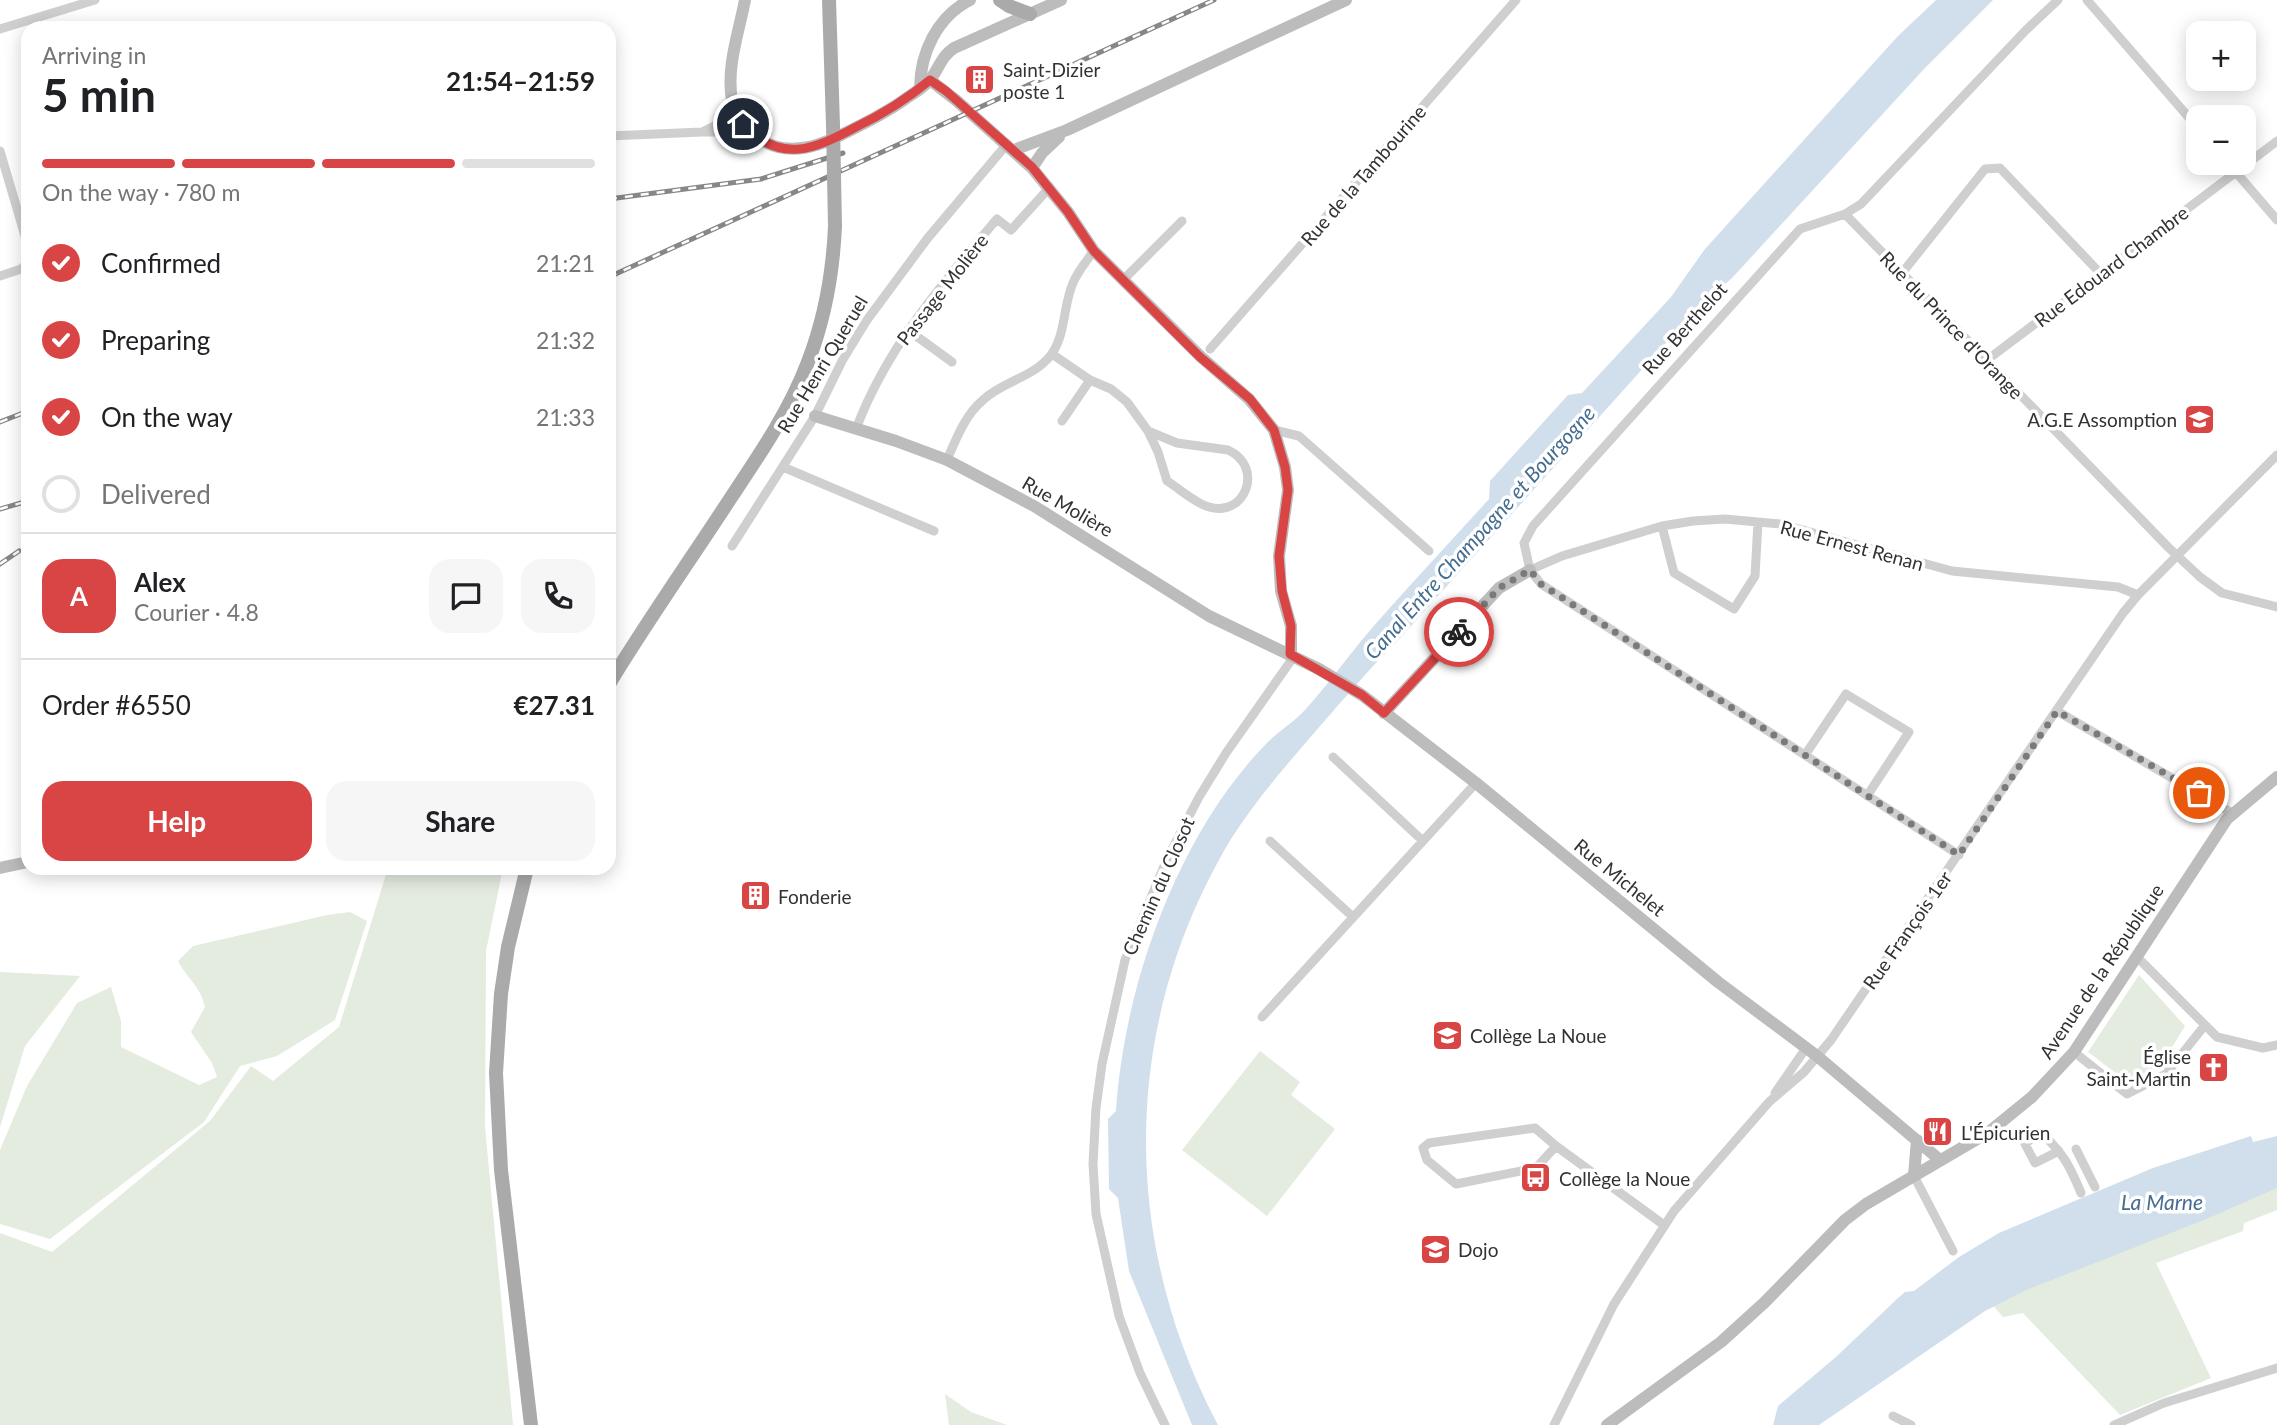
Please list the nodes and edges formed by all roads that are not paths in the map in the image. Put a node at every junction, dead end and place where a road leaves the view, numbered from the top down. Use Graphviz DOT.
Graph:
graph roads {
  1 [pos="95,0"];
  2 [pos="746,0"];
  3 [pos="823,0"];
  4 [pos="830,0"];
  5 [pos="970,0"];
  6 [pos="1000,0"];
  7 [pos="1061,0"];
  8 [pos="1346,0"];
  9 [pos="1516,0"];
  10 [pos="2058,0"];
  11 [pos="2087,0"];
  12 [pos="1030,14"];
  13 [pos="26,21"];
  14 [pos="21,23"];
  15 [pos="0,29"];
  16 [pos="830,61"];
  17 [pos="925,84"];
  18 [pos="2186,114"];
  19 [pos="737,115"];
  20 [pos="1067,130"];
  21 [pos="702,132"];
  22 [pos="750,132"];
  23 [pos="616,136"];
  24 [pos="2277,141"];
  25 [pos="1010,147"];
  26 [pos="0,151"];
  27 [pos="2256,157"];
  28 [pos="1032,167"];
  29 [pos="2232,175"];
  30 [pos="2239,175"];
  31 [pos="1050,187"];
  32 [pos="1845,214"];
  33 [pos="2277,220"];
  34 [pos="1182,221"];
  35 [pos="21,222"];
  36 [pos="1094,251"];
  37 [pos="21,269"];
  38 [pos="1902,273"];
  39 [pos="2101,274"];
  40 [pos="0,276"];
  41 [pos="1123,280"];
  42 [pos="908,330"];
  43 [pos="1210,349"];
  44 [pos="1052,354"];
  45 [pos="1987,360"];
  46 [pos="952,362"];
  47 [pos="1090,380"];
  48 [pos="814,416"];
  49 [pos="1062,421"];
  50 [pos="856,429"];
  51 [pos="1274,430"];
  52 [pos="1148,431"];
  53 [pos="2277,455"];
  54 [pos="947,460"];
  55 [pos="783,467"];
  56 [pos="1758,522"];
  57 [pos="1662,526"];
  58 [pos="934,531"];
  59 [pos="732,546"];
  60 [pos="1429,551"];
  61 [pos="2177,556"];
  62 [pos="1530,570"];
  63 [pos="2138,594"];
  64 [pos="2277,607"];
  65 [pos="1290,654"];
  66 [pos="616,673"];
  67 [pos="2057,711"];
  68 [pos="1384,713"];
  69 [pos="1805,755"];
  70 [pos="1333,757"];
  71 [pos="2277,777"];
  72 [pos="1476,783"];
  73 [pos="1867,796"];
  74 [pos="2232,813"];
  75 [pos="1270,841"];
  76 [pos="1423,841"];
  77 [pos="1959,855"];
  78 [pos="21,864"];
  79 [pos="0,868"];
  80 [pos="525,875"];
  81 [pos="1353,917"];
  82 [pos="2137,957"];
  83 [pos="1262,1017"];
  84 [pos="2204,1025"];
  85 [pos="2277,1045"];
  86 [pos="1811,1052"];
  87 [pos="2074,1052"];
  88 [pos="1917,1140"];
  89 [pos="1556,1146"];
  90 [pos="2077,1149"];
  91 [pos="2059,1151"];
  92 [pos="1940,1160"];
  93 [pos="1914,1176"];
  94 [pos="2095,1187"];
  95 [pos="2081,1193"];
  96 [pos="1664,1225"];
  97 [pos="1953,1251"];
  98 [pos="2277,1368"];
  99 [pos="1893,1416"];
  100 [pos="1621,1421"];
  101 [pos="531,1425"];
  102 [pos="1165,1425"];
  103 [pos="1554,1425"];
  104 [pos="1607,1425"];
  105 [pos="1912,1425"];
  106 [pos="2114,1425"];
  1 -- 13 [label="street"];
  2 -- 19 [label="main road"];
  3 -- 16 [label="main road"];
  4 -- 16 [label="main road"];
  5 -- 17 [label="main road"];
  6 -- 12 [label="main road"];
  7 -- 12 [label="main road"];
  8 -- 20 [label="main road, Rue Henri Queruel"];
  9 -- 43 [label="street, Rue de la Tambourine"];
  10 -- 32 [label="street, Rue Berthelot"];
  11 -- 18 [label="street"];
  12 -- 17 [label="main road"];
  14 -- 15 [label="street"];
  16 -- 66 [label="main road, bridge"];
  17 -- 22 [label="main road"];
  17 -- 25 [label="main road"];
  19 -- 21 [label="street"];
  19 -- 22 [label="main road"];
  20 -- 25 [label="main road, Rue Henri Queruel"];
  20 -- 28 [label="main road, Rue Henri Queruel"];
  21 -- 22 [label="street"];
  21 -- 23 [label="street"];
  24 -- 27 [label="street, Rue Edouard Chambre"];
  25 -- 28 [label="main road"];
  25 -- 48 [label="street, Rue Henri Queruel"];
  26 -- 35 [label="street"];
  28 -- 31 [label="main road"];
  29 -- 39 [label="street, Rue Edouard Chambre"];
  30 -- 33 [label="street"];
  31 -- 36 [label="main road"];
  31 -- 42 [label="street, Passage Molière"];
  32 -- 38 [label="street, Rue du Prince d'Orange"];
  32 -- 62 [label="street, Rue Berthelot"];
  34 -- 41 [label="street"];
  36 -- 41 [label="main road"];
  36 -- 44 [label="street"];
  37 -- 40 [label="street"];
  38 -- 39 [label="street"];
  38 -- 45 [label="street, Rue du Prince d'Orange"];
  39 -- 45 [label="street, Rue Edouard Chambre"];
  41 -- 51 [label="main road"];
  42 -- 46 [label="street"];
  42 -- 50 [label="street, Passage Molière"];
  44 -- 47 [label="street"];
  44 -- 54 [label="street"];
  45 -- 61 [label="street, Rue du Prince d'Orange"];
  47 -- 49 [label="street"];
  47 -- 52 [label="street"];
  48 -- 50 [label="main road, Rue Molière"];
  48 -- 55 [label="street, Rue Henri Queruel"];
  50 -- 54 [label="main road, Rue Molière"];
  51 -- 60 [label="street"];
  51 -- 65 [label="main road"];
  52 -- 52 [label="street"];
  53 -- 61 [label="street"];
  54 -- 65 [label="main road, Rue Molière"];
  55 -- 58 [label="street"];
  55 -- 59 [label="street, Rue Henri Queruel"];
  56 -- 57 [label="street, Rue Ernest Renan"];
  56 -- 57 [label="street"];
  56 -- 63 [label="street, Rue Ernest Renan"];
  57 -- 62 [label="street, Rue Ernest Renan"];
  61 -- 63 [label="street, Rue François 1er"];
  61 -- 64 [label="street, Rue du Prince d'Orange"];
  62 -- 68 [label="main road"];
  62 -- 69 [label="street"];
  63 -- 67 [label="street, Rue François 1er"];
  65 -- 68 [label="main road, Rue Michelet"];
  65 -- 102 [label="street, Chemin du Closot"];
  67 -- 74 [label="street"];
  67 -- 77 [label="street, Rue François 1er"];
  68 -- 72 [label="main road, Rue Michelet"];
  69 -- 73 [label="street"];
  69 -- 73 [label="street"];
  70 -- 76 [label="street"];
  71 -- 74 [label="main road, Avenue de la République"];
  72 -- 76 [label="street"];
  72 -- 86 [label="main road, Rue Michelet"];
  73 -- 77 [label="street"];
  74 -- 82 [label="main road, Avenue de la République"];
  75 -- 81 [label="street"];
  76 -- 81 [label="street"];
  77 -- 86 [label="street, Rue François 1er"];
  78 -- 79 [label="main road"];
  80 -- 101 [label="main road"];
  81 -- 83 [label="street"];
  82 -- 84 [label="street"];
  82 -- 87 [label="main road, Avenue de la République"];
  84 -- 85 [label="street"];
  84 -- 87 [label="street"];
  86 -- 88 [label="main road, Rue Michelet"];
  86 -- 96 [label="street, Rue François 1er"];
  87 -- 92 [label="main road, Avenue de la République"];
  88 -- 92 [label="main road, Rue Michelet"];
  88 -- 93 [label="main road"];
  89 -- 89 [label="street"];
  89 -- 96 [label="street"];
  90 -- 94 [label="street"];
  91 -- 95 [label="street"];
  92 -- 93 [label="main road, Avenue de la République"];
  93 -- 97 [label="street"];
  93 -- 100 [label="main road, Avenue de la République"];
  96 -- 103 [label="street, Rue François 1er"];
  98 -- 106 [label="street"];
  99 -- 105 [label="street"];
  100 -- 104 [label="main road, Avenue de la République"];
}
